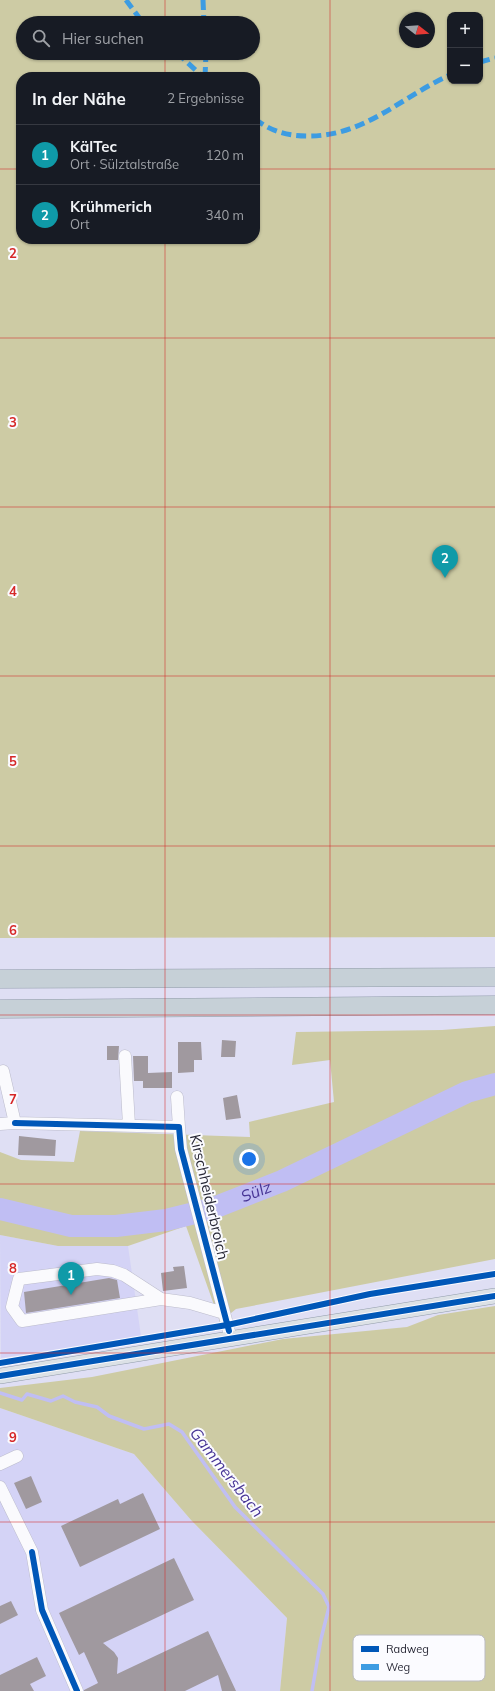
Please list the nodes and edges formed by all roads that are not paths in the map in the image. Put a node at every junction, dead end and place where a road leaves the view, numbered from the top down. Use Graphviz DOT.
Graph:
graph roads {
  1 [pos="495,977"];
  2 [pos="0,979"];
  3 [pos="495,1005"];
  4 [pos="0,1009"];
  5 [pos="124,1056"];
  6 [pos="3,1071"];
  7 [pos="177,1097"];
  8 [pos="15,1123"];
  9 [pos="0,1124"];
  10 [pos="129,1125"];
  11 [pos="180,1126"];
  12 [pos="495,1296"];
  13 [pos="161,1299"];
  14 [pos="224,1313"];
  15 [pos="230,1339"];
  16 [pos="0,1376"];
  17 [pos="17,1456"];
  18 [pos="0,1464"];
  19 [pos="0,1487"];
  20 [pos="77,1691"];
  1 -- 2 [label="highway"];
  3 -- 4 [label="highway"];
  5 -- 10 [label="street"];
  6 -- 8 [label="street"];
  7 -- 11 [label="street"];
  8 -- 9 [label="street, Kirschheiderbroich"];
  8 -- 10 [label="street, Kirschheiderbroich"];
  10 -- 11 [label="street, Kirschheiderbroich"];
  11 -- 14 [label="street, Kirschheiderbroich"];
  12 -- 15 [label="main road"];
  13 -- 13 [label="street"];
  13 -- 14 [label="street"];
  14 -- 15 [label="street, Kirschheiderbroich"];
  15 -- 16 [label="main road"];
  17 -- 18 [label="street"];
  19 -- 20 [label="street"];
}
